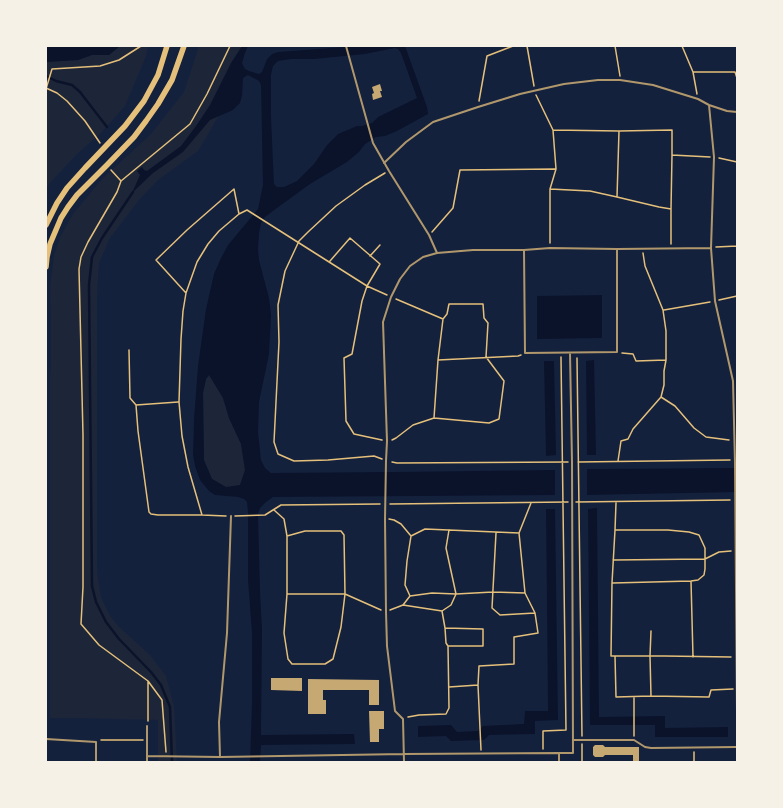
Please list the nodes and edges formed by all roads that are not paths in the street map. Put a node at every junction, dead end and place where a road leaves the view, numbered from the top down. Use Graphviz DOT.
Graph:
graph roads {
  1 [pos="167,46"];
  2 [pos="184,46"];
  3 [pos="346,46"];
  4 [pos="709,105"];
  5 [pos="737,112"];
  6 [pos="384,163"];
  7 [pos="46,224"];
  8 [pos="710,248"];
  9 [pos="617,249"];
  10 [pos="524,250"];
  11 [pos="437,253"];
  12 [pos="46,268"];
  13 [pos="570,353"];
  14 [pos="231,516"];
  15 [pos="736,656"];
  16 [pos="737,689"];
  17 [pos="737,711"];
  18 [pos="147,726"];
  19 [pos="46,739"];
  20 [pos="573,740"];
  21 [pos="737,747"];
  22 [pos="559,753"];
  23 [pos="404,754"];
  24 [pos="147,756"];
  25 [pos="220,757"];
  26 [pos="96,762"];
  27 [pos="147,762"];
  28 [pos="404,762"];
  29 [pos="559,762"];
  1 -- 7 [label="main road"];
  2 -- 12 [label="main road"];
  3 -- 6 [label="lane"];
  4 -- 5 [label="lane"];
  4 -- 6 [label="lane"];
  4 -- 8 [label="lane"];
  6 -- 11 [label="lane"];
  8 -- 9 [label="lane"];
  8 -- 15 [label="lane"];
  9 -- 10 [label="lane"];
  9 -- 13 [label="lane"];
  10 -- 11 [label="lane"];
  10 -- 13 [label="lane"];
  11 -- 23 [label="lane"];
  13 -- 20 [label="lane"];
  14 -- 25 [label="lane"];
  15 -- 16 [label="lane"];
  16 -- 17 [label="lane"];
  18 -- 24 [label="lane"];
  19 -- 26 [label="lane"];
  20 -- 21 [label="lane"];
  20 -- 22 [label="lane"];
  22 -- 23 [label="lane"];
  22 -- 29 [label="lane"];
  23 -- 25 [label="lane"];
  23 -- 28 [label="lane"];
  24 -- 25 [label="lane"];
  24 -- 27 [label="lane"];
}
